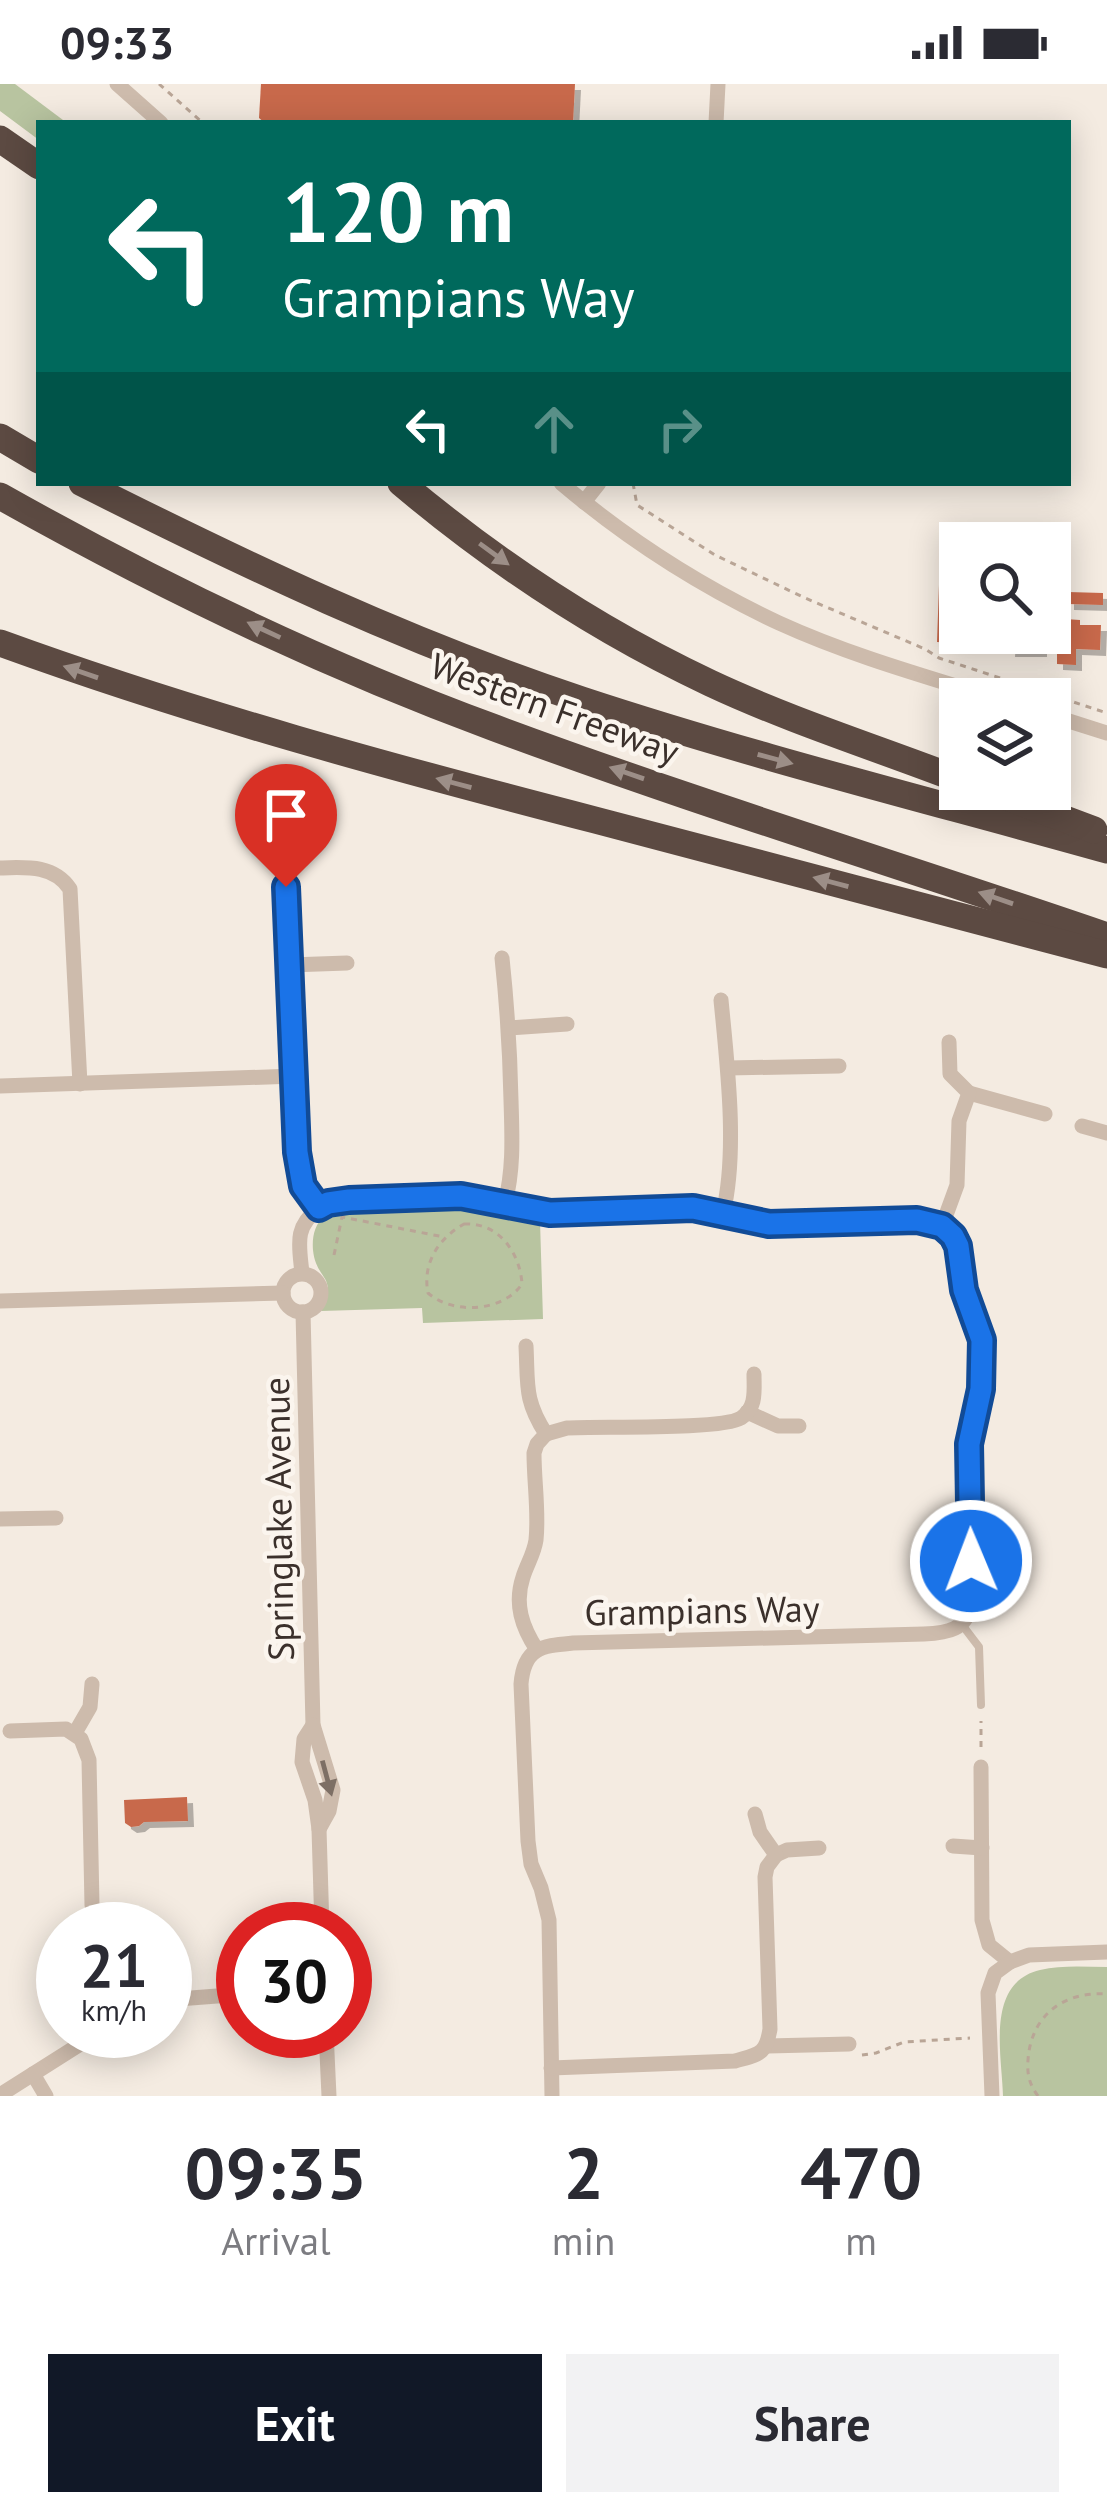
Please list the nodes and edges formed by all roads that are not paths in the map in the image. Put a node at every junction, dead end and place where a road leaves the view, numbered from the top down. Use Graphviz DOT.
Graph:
graph roads {
  1 [pos="117,84"];
  2 [pos="718,84"];
  3 [pos="157,120"];
  4 [pos="716,120"];
  5 [pos="0,139"];
  6 [pos="36,164"];
  7 [pos="0,437"];
  8 [pos="36,458"];
  9 [pos="88,486"];
  10 [pos="405,486"];
  11 [pos="565,486"];
  12 [pos="597,486"];
  13 [pos="0,496"];
  14 [pos="584,502"];
  15 [pos="0,643"];
  16 [pos="939,680"];
  17 [pos="1071,722"];
  18 [pos="1107,734"];
  19 [pos="939,771"];
  20 [pos="1041,810"];
  21 [pos="1107,835"];
  22 [pos="1107,850"];
  23 [pos="0,868"];
  24 [pos="286,887"];
  25 [pos="1107,936"];
  26 [pos="1107,955"];
  27 [pos="502,958"];
  28 [pos="347,964"];
  29 [pos="290,965"];
  30 [pos="721,1000"];
  31 [pos="567,1024"];
  32 [pos="509,1028"];
  33 [pos="949,1042"];
  34 [pos="839,1066"];
  35 [pos="728,1068"];
  36 [pos="295,1076"];
  37 [pos="80,1084"];
  38 [pos="0,1086"];
  39 [pos="969,1093"];
  40 [pos="1045,1114"];
  41 [pos="1082,1126"];
  42 [pos="1107,1132"];
  43 [pos="505,1203"];
  44 [pos="319,1208"];
  45 [pos="724,1213"];
  46 [pos="942,1226"];
  47 [pos="302,1274"];
  48 [pos="283,1293"];
  49 [pos="0,1300"];
  50 [pos="303,1312"];
  51 [pos="526,1346"];
  52 [pos="754,1374"];
  53 [pos="747,1412"];
  54 [pos="799,1426"];
  55 [pos="546,1434"];
  56 [pos="56,1518"];
  57 [pos="0,1519"];
  58 [pos="962,1624"];
  59 [pos="537,1650"];
  60 [pos="92,1684"];
  61 [pos="981,1706"];
  62 [pos="10,1731"];
  63 [pos="75,1733"];
  64 [pos="981,1767"];
  65 [pos="755,1814"];
  66 [pos="953,1846"];
  67 [pos="820,1848"];
  68 [pos="982,1848"];
  69 [pos="776,1855"];
  70 [pos="92,1902"];
  71 [pos="321,1902"];
  72 [pos="1107,1952"];
  73 [pos="1010,1962"];
  74 [pos="768,2046"];
  75 [pos="852,2049"];
  76 [pos="58,2058"];
  77 [pos="327,2058"];
  78 [pos="551,2068"];
  79 [pos="33,2074"];
  80 [pos="0,2095"];
  81 [pos="46,2096"];
  82 [pos="328,2096"];
  83 [pos="552,2096"];
  84 [pos="992,2096"];
  1 -- 3 [label="street"];
  2 -- 4 [label="street"];
  5 -- 6 [label="highway"];
  7 -- 8 [label="highway"];
  9 -- 22 [label="highway, Western Freeway, one-way"];
  10 -- 19 [label="highway, one-way"];
  11 -- 14 [label="street"];
  12 -- 14 [label="street"];
  25 -- 13 [label="highway, Western Freeway, one-way"];
  14 -- 16 [label="street"];
  26 -- 15 [label="highway, one-way"];
  17 -- 18 [label="street"];
  20 -- 21 [label="highway"];
  23 -- 37 [label="street"];
  24 -- 29 [label="street"];
  27 -- 32 [label="street"];
  28 -- 29 [label="street"];
  29 -- 36 [label="street"];
  30 -- 35 [label="street"];
  31 -- 32 [label="street"];
  32 -- 43 [label="street"];
  33 -- 39 [label="street"];
  34 -- 35 [label="street"];
  35 -- 45 [label="street"];
  36 -- 37 [label="street"];
  36 -- 44 [label="street"];
  37 -- 38 [label="street"];
  39 -- 40 [label="street"];
  39 -- 46 [label="street"];
  41 -- 42 [label="street"];
  43 -- 44 [label="street"];
  43 -- 45 [label="street"];
  44 -- 47 [label="street"];
  45 -- 46 [label="street"];
  46 -- 58 [label="street"];
  47 -- 48 [label="street"];
  47 -- 50 [label="street"];
  48 -- 49 [label="street"];
  48 -- 50 [label="street"];
  50 -- 71 [label="street, Springlake Avenue"];
  51 -- 55 [label="street"];
  52 -- 53 [label="street"];
  53 -- 54 [label="street"];
  53 -- 55 [label="street"];
  55 -- 59 [label="street"];
  56 -- 57 [label="street"];
  58 -- 59 [label="street, Grampians Way"];
  58 -- 61 [label="lane"];
  59 -- 78 [label="street, Grampians Way"];
  60 -- 63 [label="street"];
  62 -- 63 [label="street"];
  63 -- 70 [label="street"];
  64 -- 68 [label="street"];
  65 -- 69 [label="street"];
  66 -- 68 [label="street"];
  67 -- 69 [label="street"];
  68 -- 73 [label="street"];
  69 -- 74 [label="street"];
  72 -- 73 [label="street"];
  73 -- 84 [label="street"];
  74 -- 75 [label="street"];
  74 -- 78 [label="street"];
  76 -- 79 [label="street"];
  77 -- 82 [label="street"];
  78 -- 83 [label="street, Grampians Way"];
  79 -- 80 [label="street"];
  79 -- 81 [label="street"];
}
